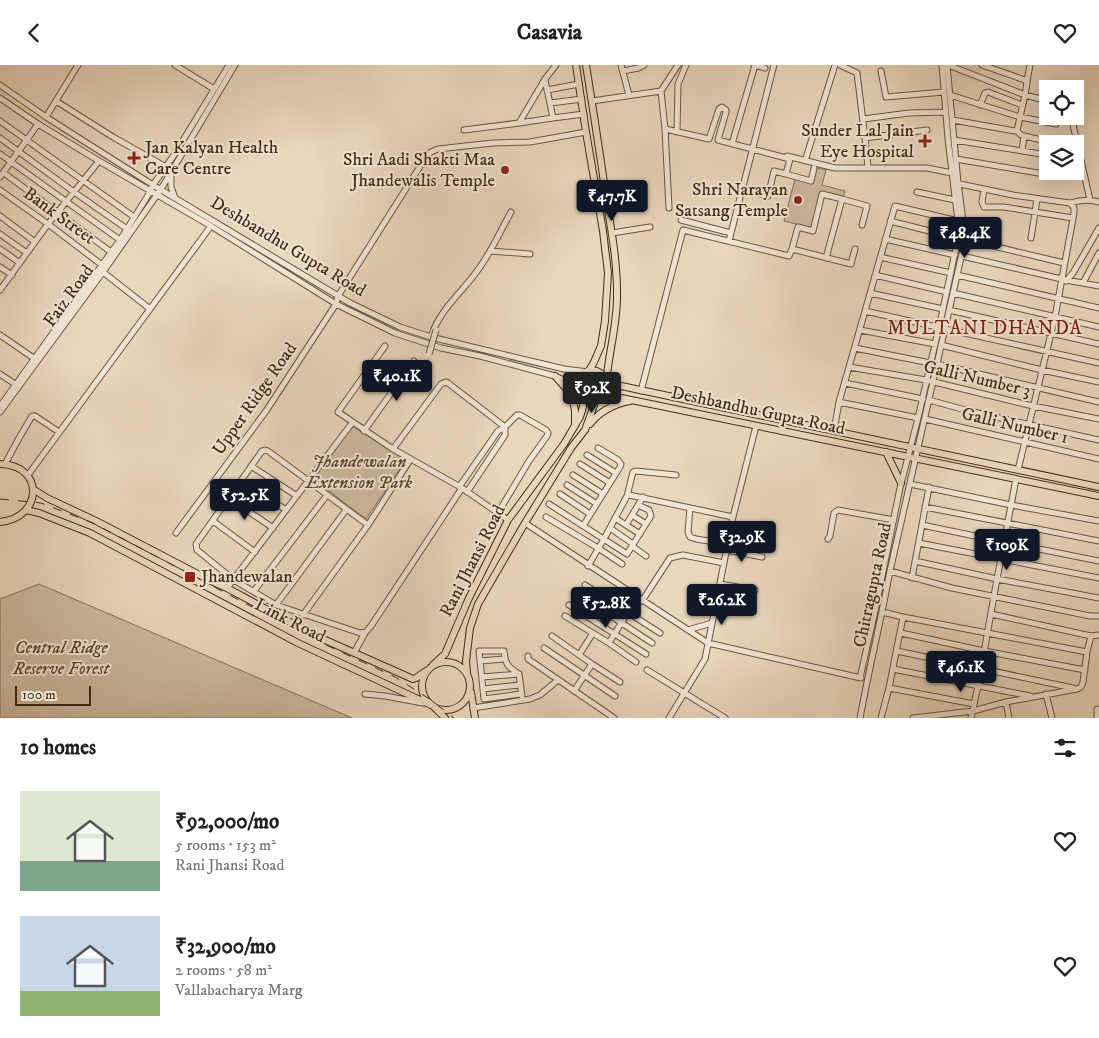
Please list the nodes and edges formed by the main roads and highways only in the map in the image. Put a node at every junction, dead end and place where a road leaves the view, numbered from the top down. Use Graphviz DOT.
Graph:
graph roads {
  1 [pos="576,65"];
  2 [pos="586,65"];
  3 [pos="588,372"];
  4 [pos="555,376"];
  5 [pos="607,383"];
  6 [pos="584,395"];
  7 [pos="600,396"];
  8 [pos="634,400"];
  9 [pos="575,425"];
  10 [pos="585,430"];
  11 [pos="886,452"];
  12 [pos="2,464"];
  13 [pos="901,483"];
  14 [pos="1099,487"];
  15 [pos="33,489"];
  16 [pos="1099,496"];
  17 [pos="26,510"];
  18 [pos="2,522"];
  19 [pos="0,529"];
  20 [pos="433,665"];
  21 [pos="426,671"];
  22 [pos="467,673"];
  23 [pos="470,689"];
  24 [pos="433,706"];
  25 [pos="445,718"];
  26 [pos="474,718"];
  1 -- 3 [label="main road"];
  2 -- 5 [label="main road"];
  3 -- 5 [label="main road"];
  3 -- 6 [label="main road"];
  4 -- 9 [label="main road"];
  5 -- 7 [label="main road"];
  5 -- 14 [label="main road, Deshbandhu Gupta Road"];
  6 -- 7 [label="main road"];
  6 -- 9 [label="main road, Rani Jhansi Road"];
  7 -- 8 [label="main road, Deshbandhu Gupta Road"];
  7 -- 10 [label="main road, Rani Jhansi Road"];
  8 -- 10 [label="main road"];
  8 -- 11 [label="main road, Deshbandhu Gupta Road"];
  9 -- 20 [label="main road, Rani Jhansi Road"];
  10 -- 22 [label="main road, Rani Jhansi Road"];
  11 -- 13 [label="main road"];
  11 -- 16 [label="main road, Deshbandhu Gupta Road"];
  12 -- 15 [label="main road"];
  15 -- 17 [label="main road"];
  15 -- 21 [label="main road, Link Road"];
  17 -- 18 [label="main road"];
  17 -- 24 [label="main road, Link Road"];
  18 -- 19 [label="main road"];
  20 -- 21 [label="main road"];
  20 -- 22 [label="main road"];
  21 -- 24 [label="main road"];
  22 -- 23 [label="main road"];
  23 -- 24 [label="main road"];
  23 -- 26 [label="main road"];
  24 -- 25 [label="main road"];
}
